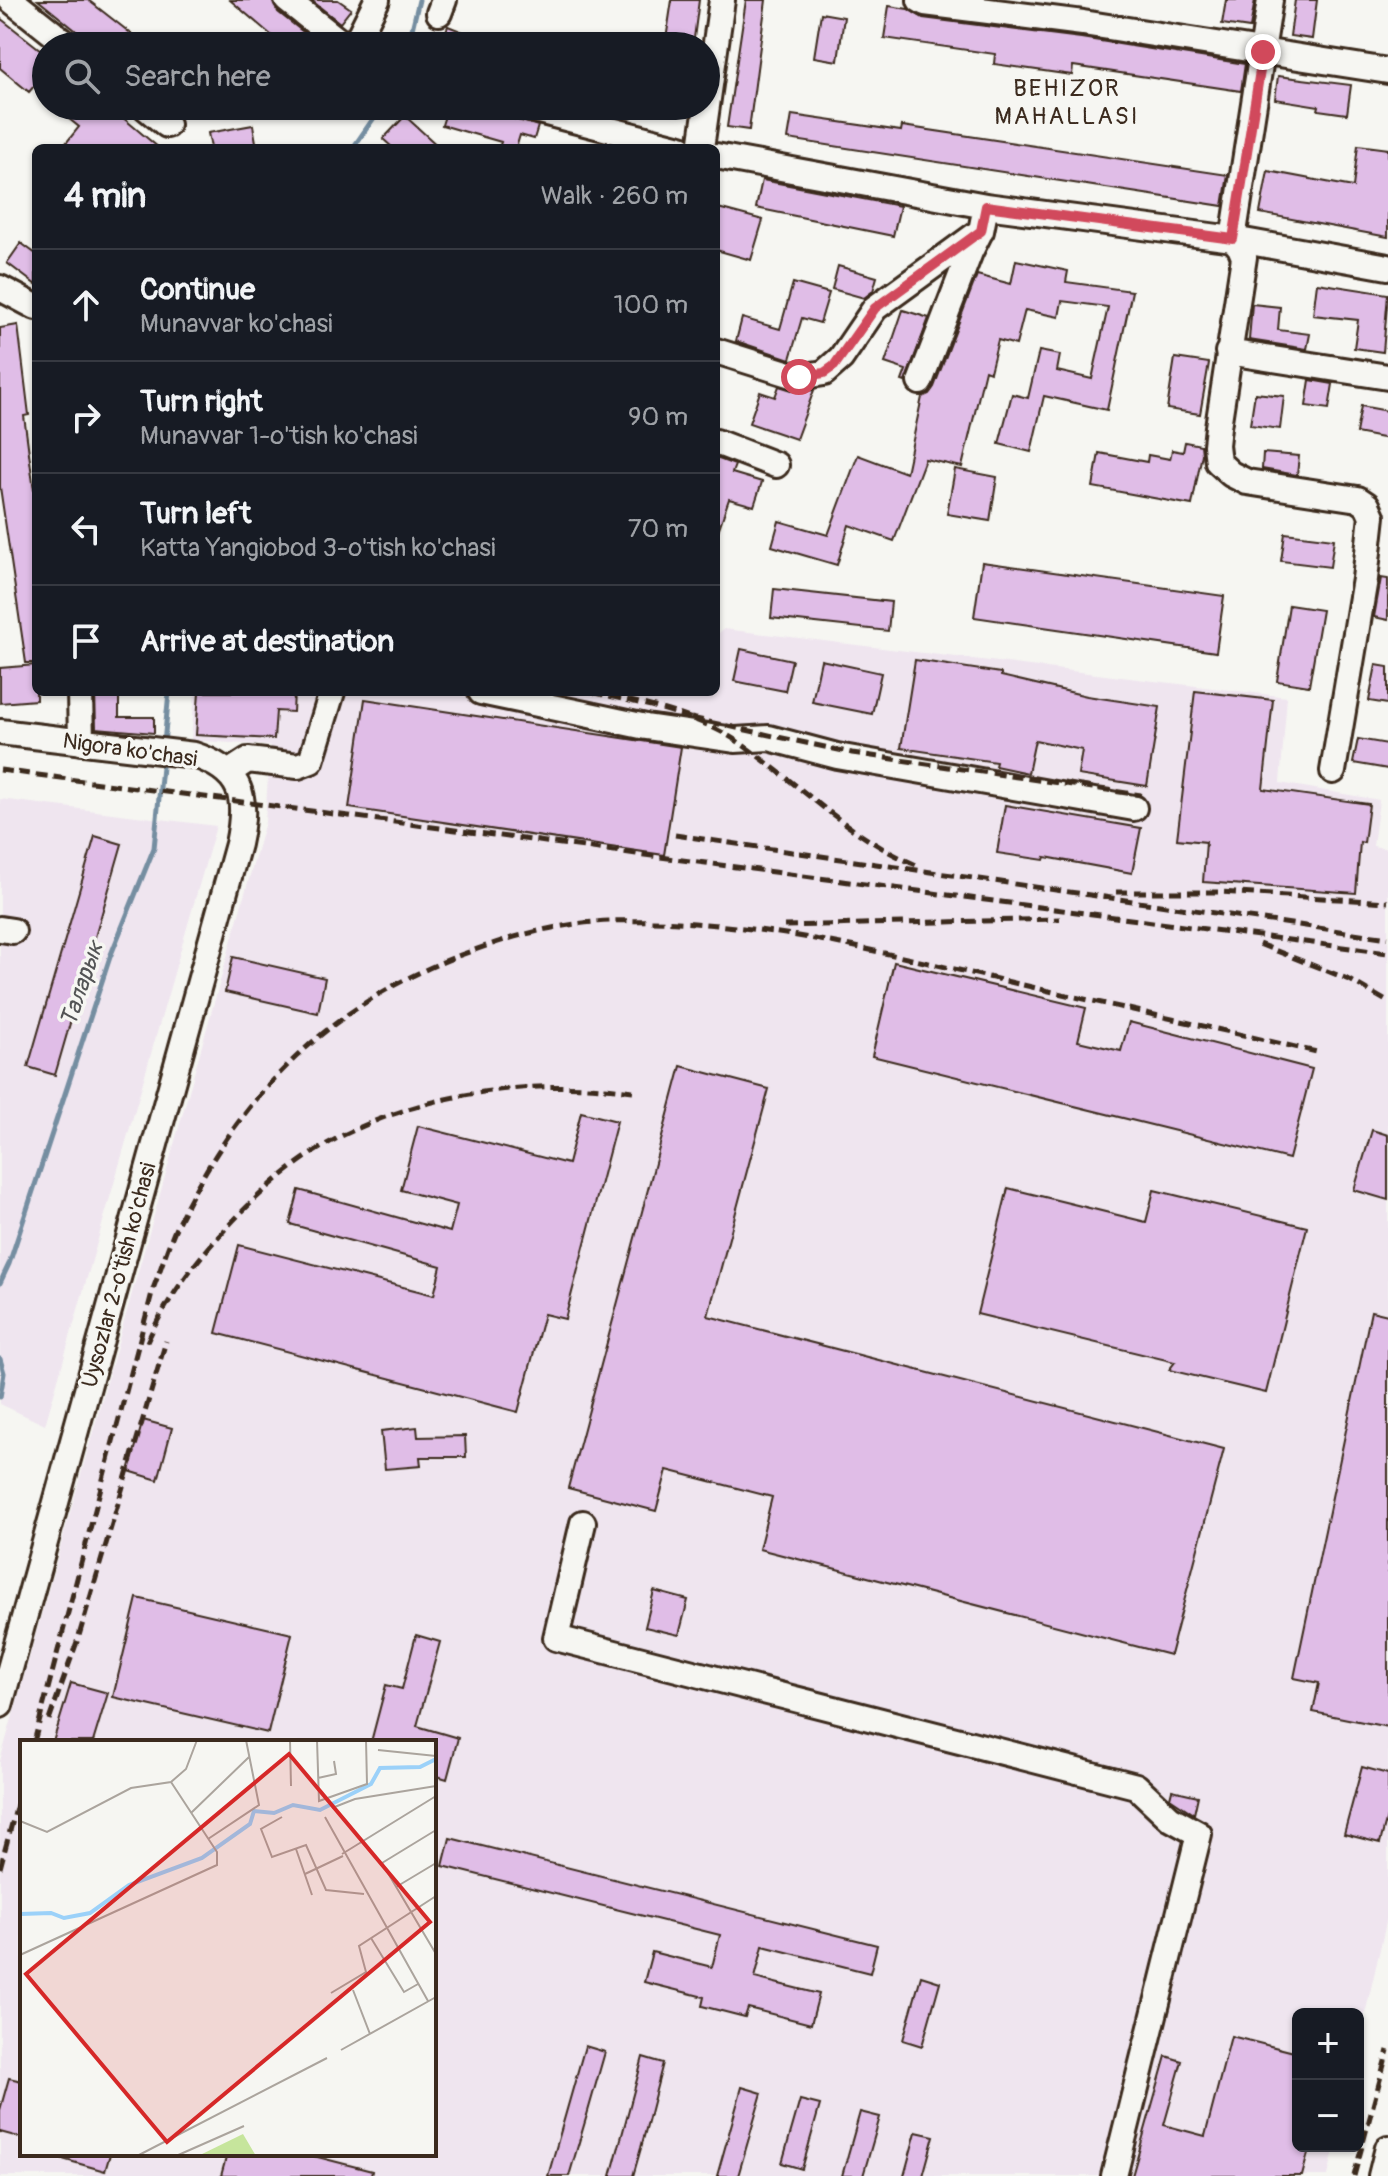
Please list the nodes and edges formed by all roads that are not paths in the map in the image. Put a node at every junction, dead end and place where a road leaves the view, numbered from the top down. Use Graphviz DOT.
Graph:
graph roads {
  1 [pos="11,0"];
  2 [pos="287,0"];
  3 [pos="377,0"];
  4 [pos="722,0"];
  5 [pos="920,0"];
  6 [pos="1270,0"];
  7 [pos="1085,12"];
  8 [pos="51,32"];
  9 [pos="327,32"];
  10 [pos="361,32"];
  11 [pos="720,35"];
  12 [pos="1263,52"];
  13 [pos="1388,71"];
  14 [pos="161,120"];
  15 [pos="573,120"];
  16 [pos="715,120"];
  17 [pos="167,125"];
  18 [pos="666,144"];
  19 [pos="714,144"];
  20 [pos="720,159"];
  21 [pos="986,206"];
  22 [pos="981,231"];
  23 [pos="1233,239"];
  24 [pos="1388,267"];
  25 [pos="0,288"];
  26 [pos="32,305"];
  27 [pos="720,352"];
  28 [pos="1228,352"];
  29 [pos="1388,377"];
  30 [pos="920,382"];
  31 [pos="720,444"];
  32 [pos="776,465"];
  33 [pos="80,696"];
  34 [pos="331,696"];
  35 [pos="500,696"];
  36 [pos="0,732"];
  37 [pos="81,742"];
  38 [pos="1333,771"];
  39 [pos="228,773"];
  40 [pos="1134,808"];
  41 [pos="238,844"];
  42 [pos="583,1523"];
  43 [pos="0,1705"];
  44 [pos="1388,2148"];
  45 [pos="1114,2176"];
  46 [pos="1381,2176"];
  1 -- 8 [label="street"];
  2 -- 9 [label="street"];
  3 -- 10 [label="street"];
  4 -- 11 [label="street"];
  5 -- 7 [label="street"];
  6 -- 12 [label="street"];
  7 -- 12 [label="street"];
  12 -- 13 [label="street"];
  12 -- 23 [label="street"];
  14 -- 17 [label="street"];
  15 -- 18 [label="street"];
  16 -- 19 [label="street"];
  20 -- 21 [label="street"];
  21 -- 22 [label="street"];
  21 -- 23 [label="street"];
  22 -- 27 [label="street"];
  22 -- 30 [label="street"];
  23 -- 24 [label="street"];
  23 -- 28 [label="street"];
  25 -- 26 [label="street"];
  28 -- 29 [label="street"];
  28 -- 38 [label="street"];
  31 -- 32 [label="street"];
  33 -- 37 [label="street"];
  34 -- 39 [label="street"];
  35 -- 40 [label="street"];
  36 -- 37 [label="street, Nigora ko'chasi"];
  37 -- 39 [label="street, Nigora ko'chasi"];
  39 -- 41 [label="street, Nigora ko'chasi"];
  41 -- 43 [label="street, Uysozlar 2-o'tish ko'chasi"];
  42 -- 45 [label="street"];
  44 -- 46 [label="street"];
}
